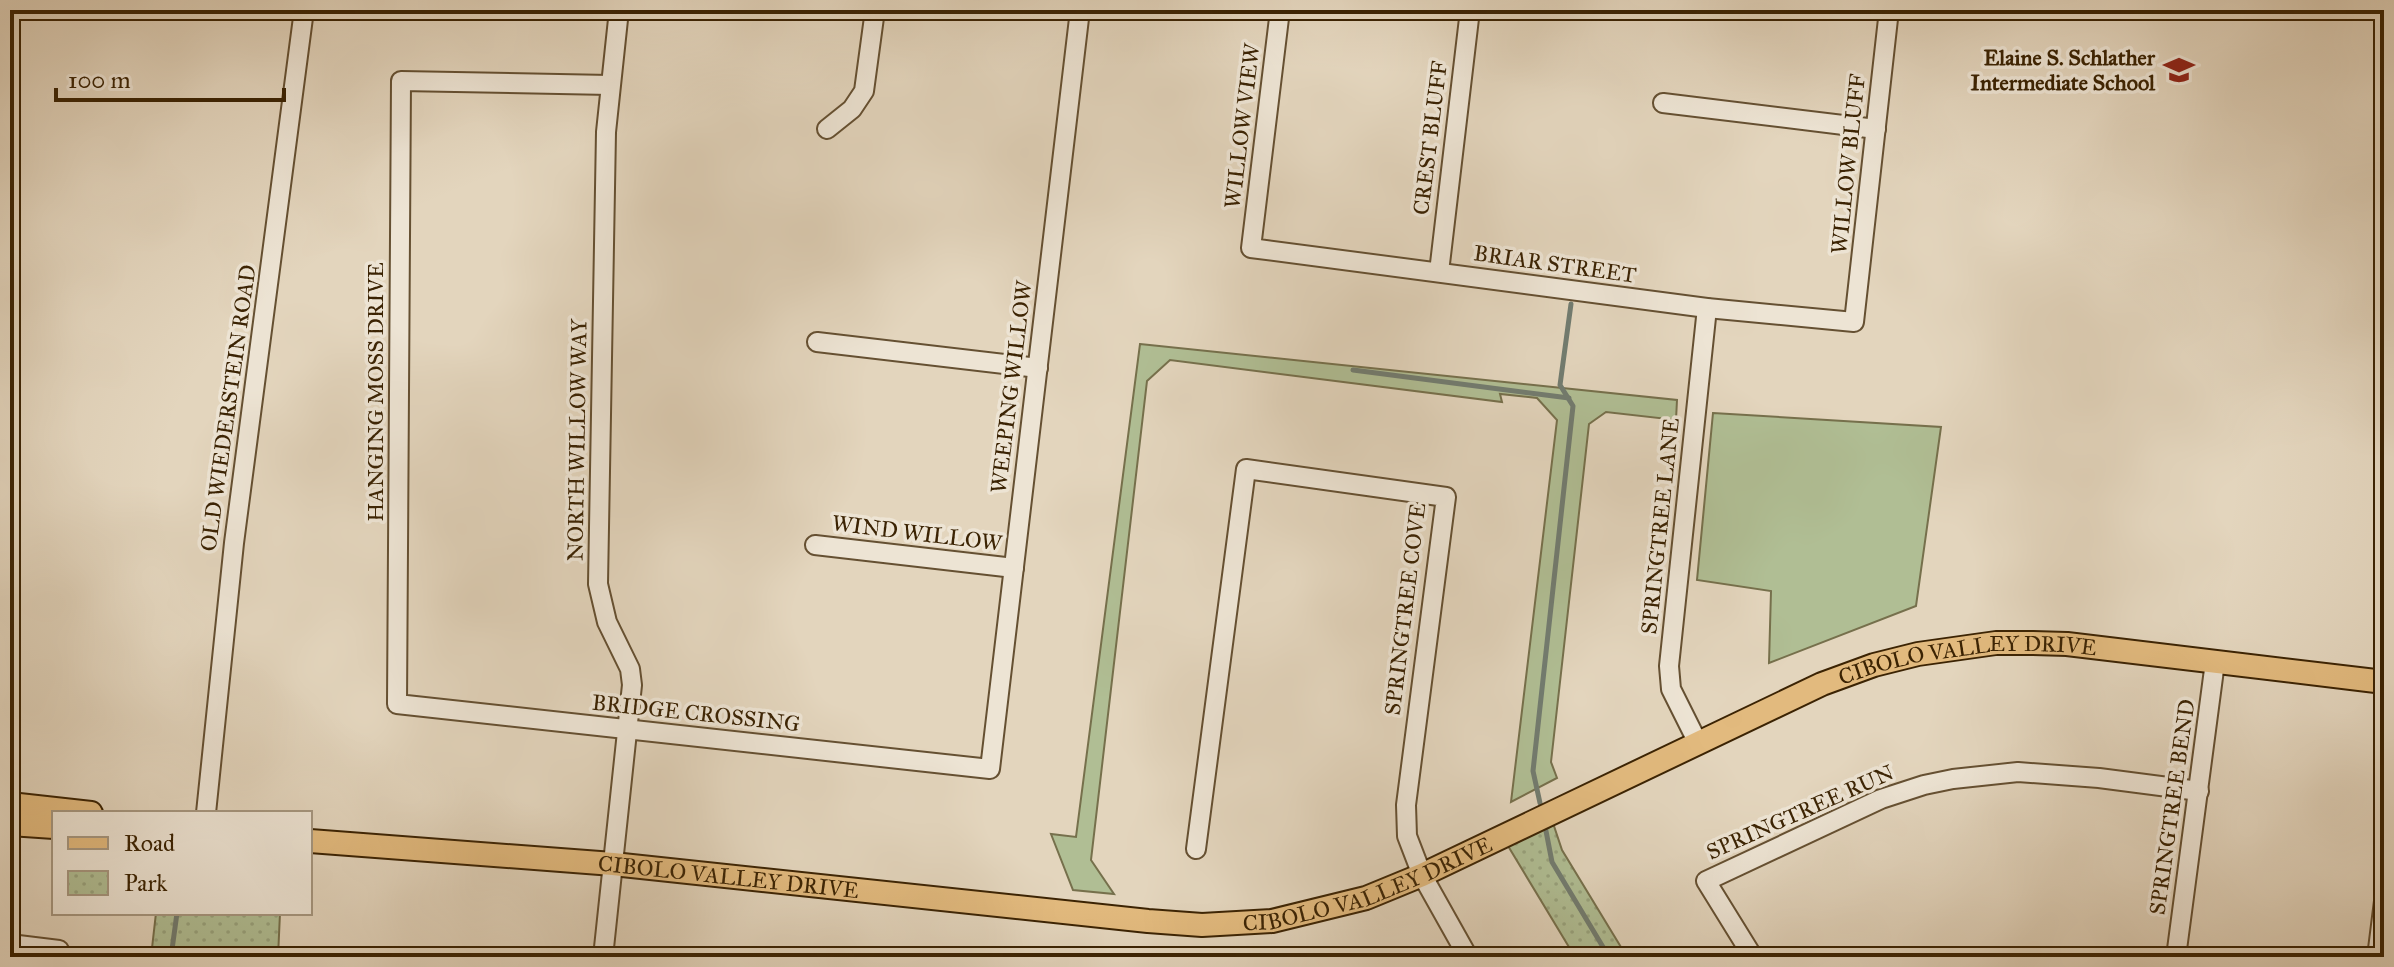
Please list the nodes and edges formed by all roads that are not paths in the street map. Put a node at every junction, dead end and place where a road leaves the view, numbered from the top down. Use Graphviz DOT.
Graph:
graph roads {
  1 [pos="304,10"];
  2 [pos="619,10"];
  3 [pos="875,10"];
  4 [pos="1080,10"];
  5 [pos="1280,10"];
  6 [pos="1470,10"];
  7 [pos="1889,10"];
  8 [pos="610,85"];
  9 [pos="1663,103"];
  10 [pos="827,129"];
  11 [pos="1876,129"];
  12 [pos="1251,248"];
  13 [pos="1439,272"];
  14 [pos="1707,308"];
  15 [pos="1854,322"];
  16 [pos="817,342"];
  17 [pos="1038,368"];
  18 [pos="815,545"];
  19 [pos="1014,568"];
  20 [pos="2215,662"];
  21 [pos="2384,682"];
  22 [pos="397,704"];
  23 [pos="628,730"];
  24 [pos="1698,743"];
  25 [pos="990,769"];
  26 [pos="2199,791"];
  27 [pos="10,804"];
  28 [pos="73,811"];
  29 [pos="206,811"];
  30 [pos="10,824"];
  31 [pos="52,827"];
  32 [pos="312,841"];
  33 [pos="1196,849"];
  34 [pos="613,864"];
  35 [pos="1422,875"];
  36 [pos="2384,901"];
  37 [pos="10,944"];
  38 [pos="59,954"];
  39 [pos="603,957"];
  40 [pos="1468,957"];
  41 [pos="1753,957"];
  42 [pos="2176,957"];
  43 [pos="2377,957"];
  1 -- 29 [label="street, OLD WIEDERSTEIN ROAD"];
  2 -- 8 [label="street, NORTH WILLOW WAY"];
  3 -- 10 [label="street"];
  4 -- 17 [label="street, WEEPING WILLOW"];
  5 -- 12 [label="street, WILLOW VIEW"];
  6 -- 13 [label="street, CREST BLUFF"];
  7 -- 11 [label="street, WILLOW BLUFF"];
  8 -- 22 [label="street, HANGING MOSS DRIVE"];
  8 -- 23 [label="street, NORTH WILLOW WAY"];
  9 -- 11 [label="street"];
  11 -- 15 [label="street, WILLOW BLUFF"];
  12 -- 13 [label="street, BRIAR STREET"];
  13 -- 14 [label="street, BRIAR STREET"];
  14 -- 15 [label="street, BRIAR STREET"];
  14 -- 24 [label="street, SPRINGTREE LANE"];
  16 -- 17 [label="street"];
  17 -- 19 [label="street, WEEPING WILLOW"];
  18 -- 19 [label="street, WIND WILLOW"];
  19 -- 25 [label="street, WEEPING WILLOW"];
  20 -- 21 [label="main road, CIBOLO VALLEY DRIVE"];
  20 -- 24 [label="main road, CIBOLO VALLEY DRIVE"];
  20 -- 26 [label="street, SPRINGTREE BEND"];
  22 -- 23 [label="street, BRIDGE CROSSING"];
  23 -- 25 [label="street, BRIDGE CROSSING"];
  23 -- 34 [label="street, NORTH WILLOW WAY"];
  24 -- 35 [label="main road, CIBOLO VALLEY DRIVE"];
  26 -- 41 [label="street, SPRINGTREE RUN"];
  26 -- 42 [label="street, SPRINGTREE BEND"];
  27 -- 28 [label="main road"];
  30 -- 31 [label="main road"];
  32 -- 34 [label="main road, CIBOLO VALLEY DRIVE"];
  33 -- 35 [label="street, SPRINGTREE COVE"];
  34 -- 35 [label="main road, CIBOLO VALLEY DRIVE"];
  34 -- 39 [label="street, NORTH WILLOW WAY"];
  35 -- 40 [label="street, SPRINGTREE COVE"];
  36 -- 43 [label="street"];
  37 -- 38 [label="street"];
}
